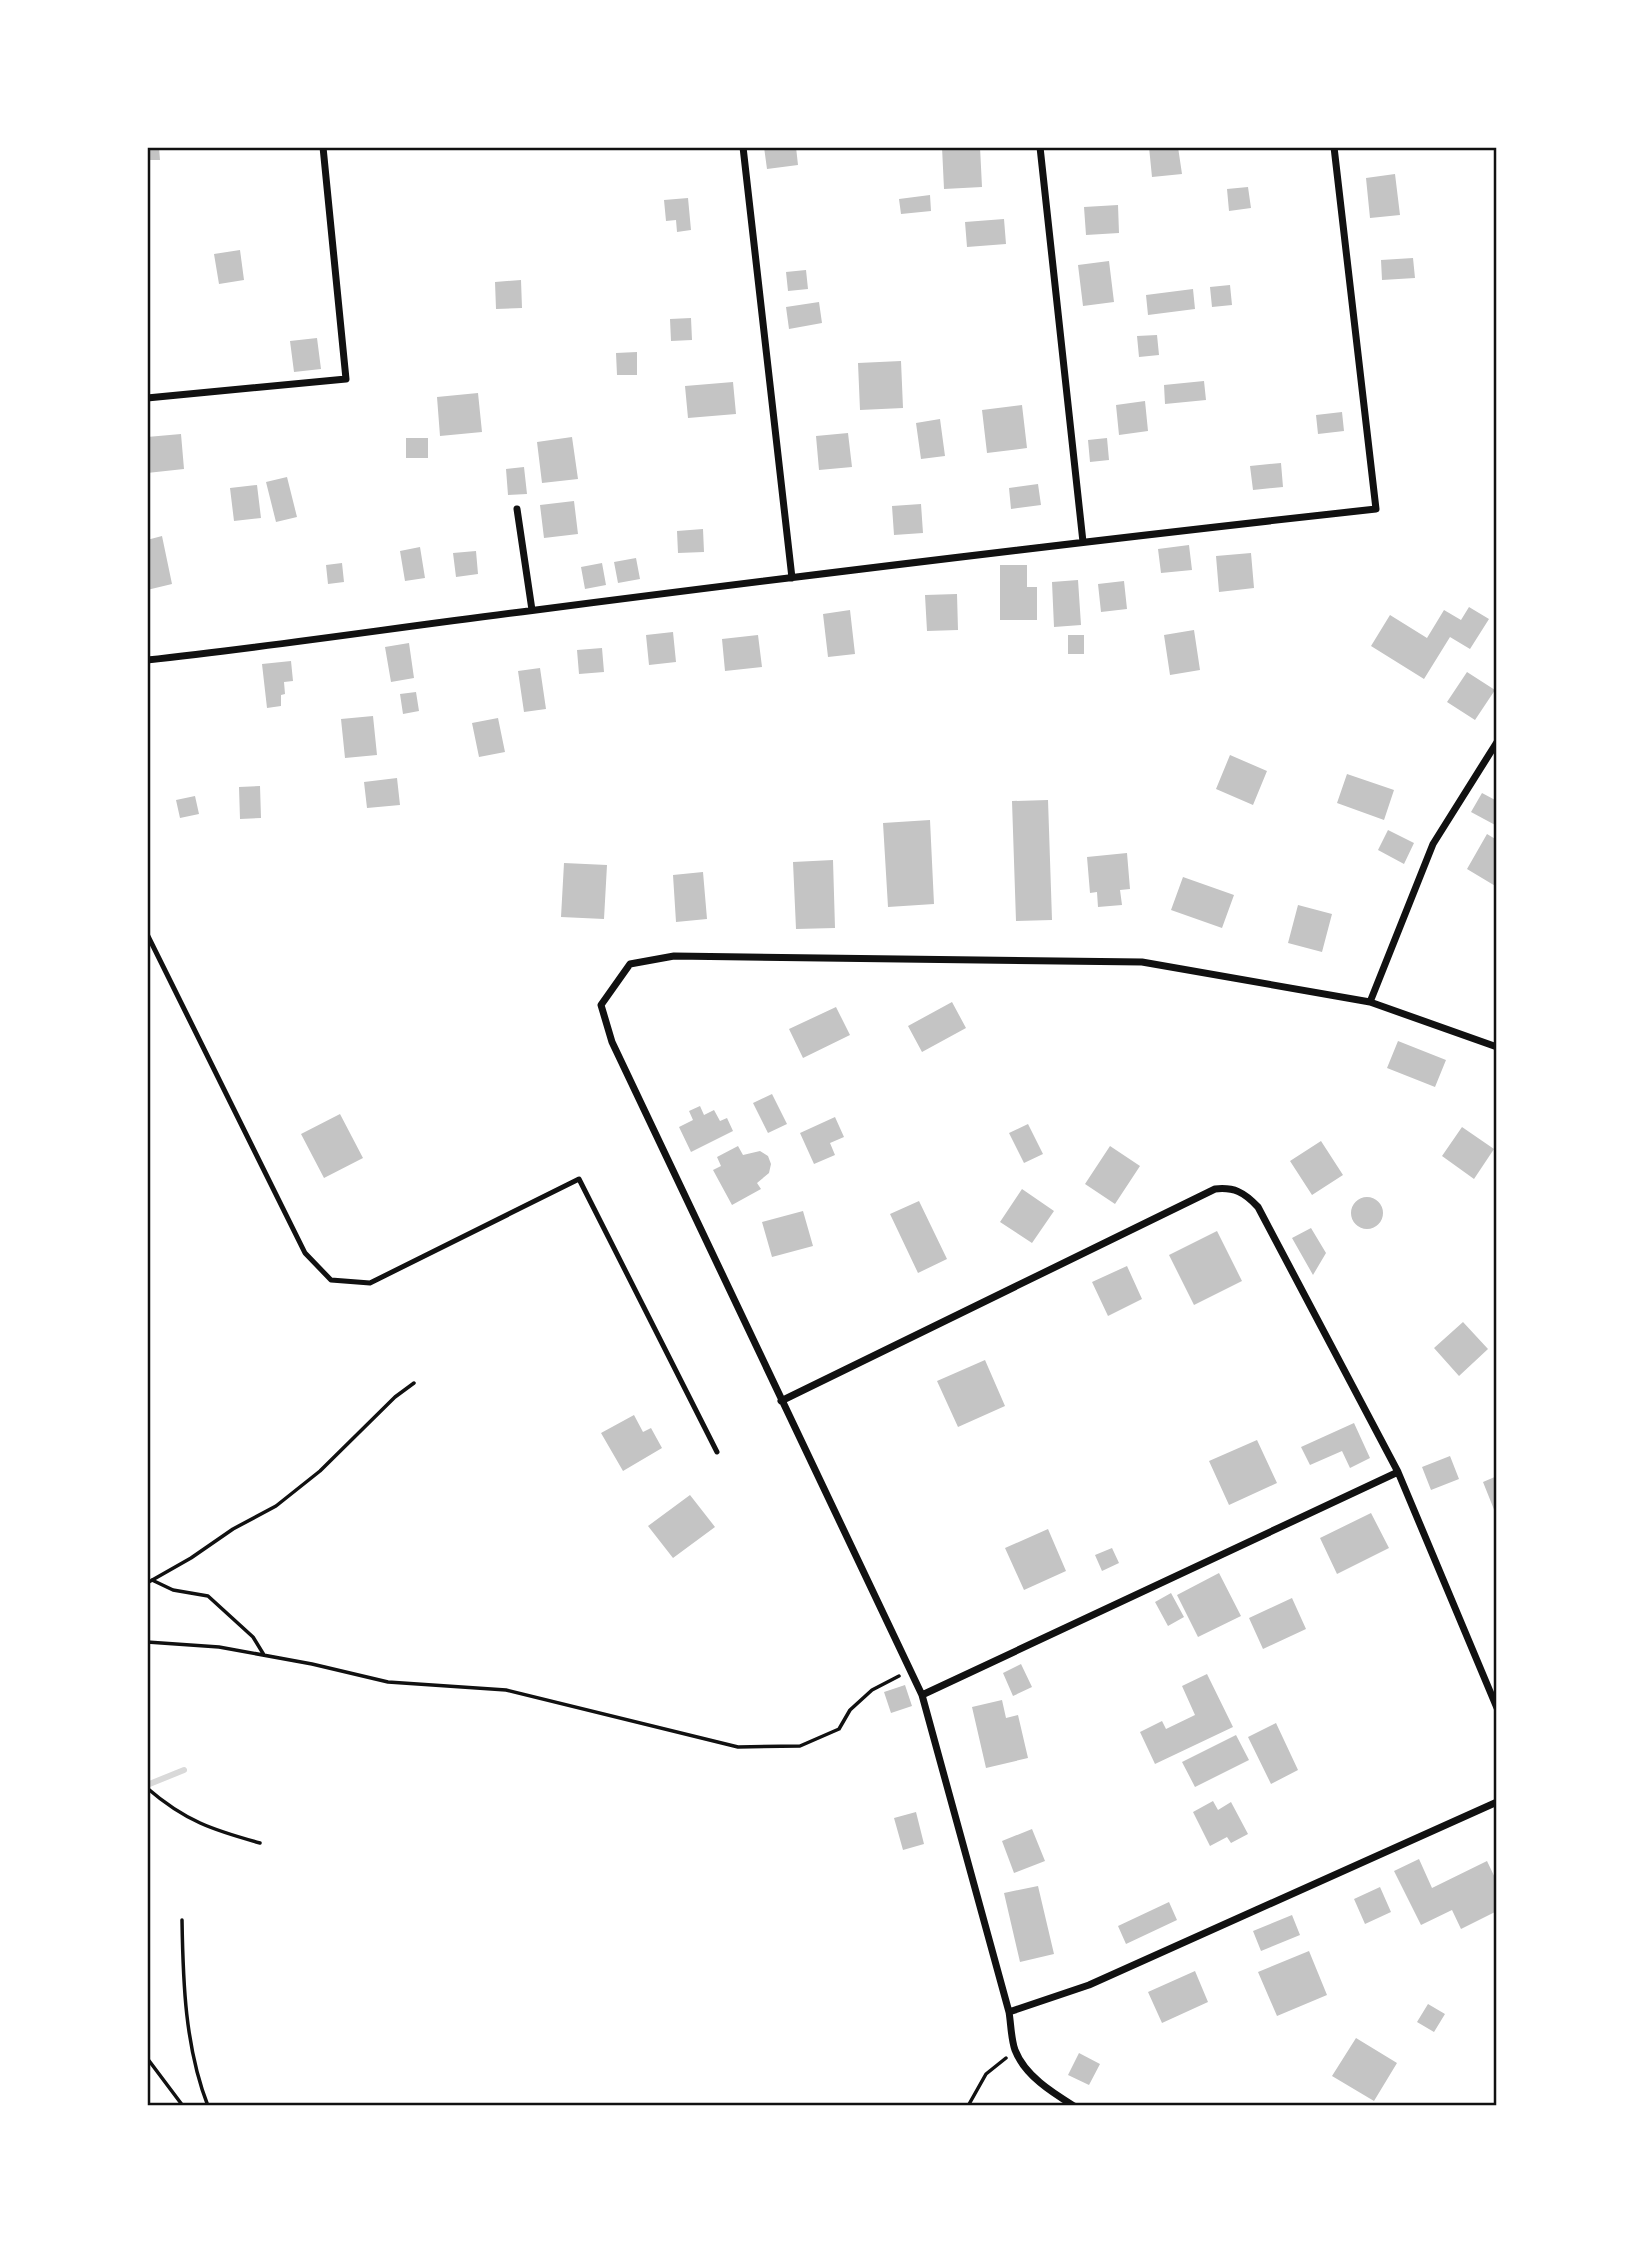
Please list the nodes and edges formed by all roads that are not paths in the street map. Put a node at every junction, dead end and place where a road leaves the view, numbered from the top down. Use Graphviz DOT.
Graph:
graph roads {
  1 [pos="323,147"];
  2 [pos="743,147"];
  3 [pos="1040,147"];
  4 [pos="1334,147"];
  5 [pos="147,398"];
  6 [pos="517,509"];
  7 [pos="1083,542"];
  8 [pos="792,578"];
  9 [pos="532,610"];
  10 [pos="147,660"];
  11 [pos="1497,742"];
  12 [pos="147,934"];
  13 [pos="1370,1002"];
  14 [pos="1497,1047"];
  15 [pos="781,1401"];
  16 [pos="717,1452"];
  17 [pos="1398,1472"];
  18 [pos="922,1695"];
  19 [pos="1497,1707"];
  20 [pos="1497,1802"];
  21 [pos="1009,2012"];
  22 [pos="1074,2106"];
  1 -- 5 [label="street"];
  2 -- 8 [label="street"];
  3 -- 7 [label="street"];
  4 -- 7 [label="street"];
  6 -- 9 [label="street"];
  7 -- 8 [label="street"];
  8 -- 9 [label="street"];
  9 -- 10 [label="street"];
  11 -- 13 [label="street"];
  12 -- 16 [label="lane"];
  13 -- 14 [label="street"];
  13 -- 15 [label="street"];
  15 -- 17 [label="street"];
  15 -- 18 [label="street"];
  17 -- 18 [label="street"];
  17 -- 19 [label="street"];
  18 -- 21 [label="street"];
  20 -- 21 [label="street"];
  21 -- 22 [label="street"];
}
